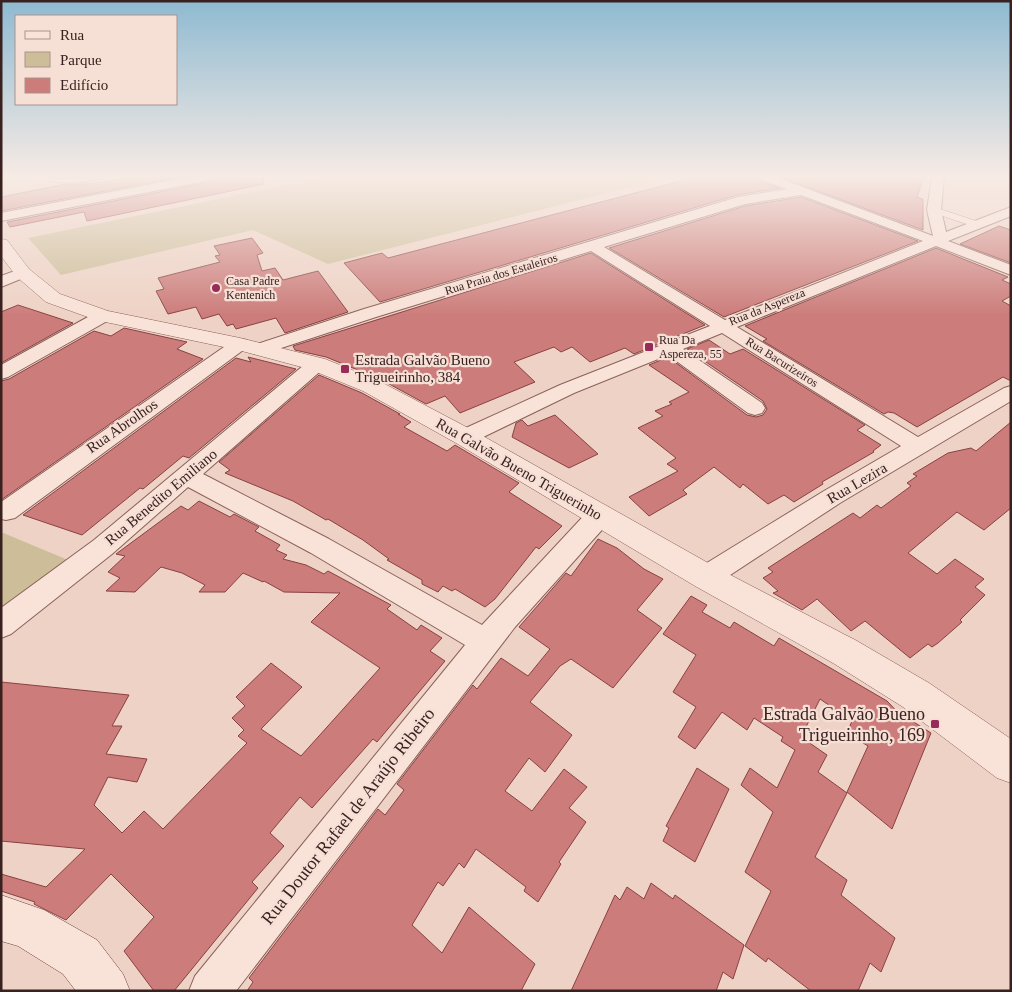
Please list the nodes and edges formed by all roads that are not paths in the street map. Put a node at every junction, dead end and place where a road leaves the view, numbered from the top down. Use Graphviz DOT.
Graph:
graph roads {
  1 [pos="667,223"];
  2 [pos="892,223"];
  3 [pos="935,223"];
  4 [pos="973,223"];
  5 [pos="982,223"];
  6 [pos="978,225"];
  7 [pos="937,239"];
  8 [pos="1,244"];
  9 [pos="593,246"];
  10 [pos="1011,270"];
  11 [pos="12,277"];
  12 [pos="103,316"];
  13 [pos="722,325"];
  14 [pos="250,346"];
  15 [pos="668,347"];
  16 [pos="317,364"];
  17 [pos="1,373"];
  18 [pos="1011,392"];
  19 [pos="755,408"];
  20 [pos="465,437"];
  21 [pos="919,447"];
  22 [pos="187,476"];
  23 [pos="6,511"];
  24 [pos="600,515"];
  25 [pos="706,577"];
  26 [pos="1,625"];
  27 [pos="486,642"];
  28 [pos="1011,764"];
  29 [pos="1,918"];
  30 [pos="106,991"];
  31 [pos="210,991"];
  1 -- 9 [label="street, Rua Praia dos Estaleiros"];
  2 -- 7 [label="street"];
  3 -- 7 [label="street"];
  4 -- 6 [label="street"];
  5 -- 6 [label="street, Rua da Aspereza"];
  6 -- 7 [label="street, Rua da Aspereza"];
  7 -- 10 [label="street"];
  7 -- 13 [label="street, Rua da Aspereza"];
  8 -- 11 [label="street, Rua Galvão Bueno Triguerinho"];
  9 -- 13 [label="street, Rua Bacurizeiros"];
  9 -- 14 [label="street, Rua Praia dos Estaleiros"];
  11 -- 12 [label="street, Rua Galvão Bueno Triguerinho"];
  12 -- 14 [label="street, Rua Galvão Bueno Triguerinho"];
  12 -- 17 [label="street"];
  13 -- 15 [label="street, Rua da Aspereza"];
  13 -- 21 [label="street, Rua Bacurizeiros"];
  14 -- 16 [label="street, Rua Galvão Bueno Triguerinho"];
  14 -- 23 [label="street, Rua Abrolhos"];
  15 -- 19 [label="street"];
  15 -- 20 [label="street, Rua da Aspereza"];
  16 -- 20 [label="street, Rua Galvão Bueno Triguerinho"];
  16 -- 22 [label="street, Rua Benedito Emiliano"];
  18 -- 21 [label="street, Rua Lezira"];
  20 -- 24 [label="street, Rua Galvão Bueno Triguerinho"];
  21 -- 25 [label="street, Rua Lezira"];
  22 -- 26 [label="street, Rua Benedito Emiliano"];
  22 -- 27 [label="street"];
  24 -- 25 [label="street, Rua Galvão Bueno Triguerinho"];
  24 -- 27 [label="street, Rua Doutor Rafael de Araújo Ribeiro"];
  25 -- 28 [label="street, Rua Galvão Bueno Triguerinho"];
  27 -- 31 [label="street, Rua Doutor Rafael de Araújo Ribeiro"];
  29 -- 30 [label="street"];
}
